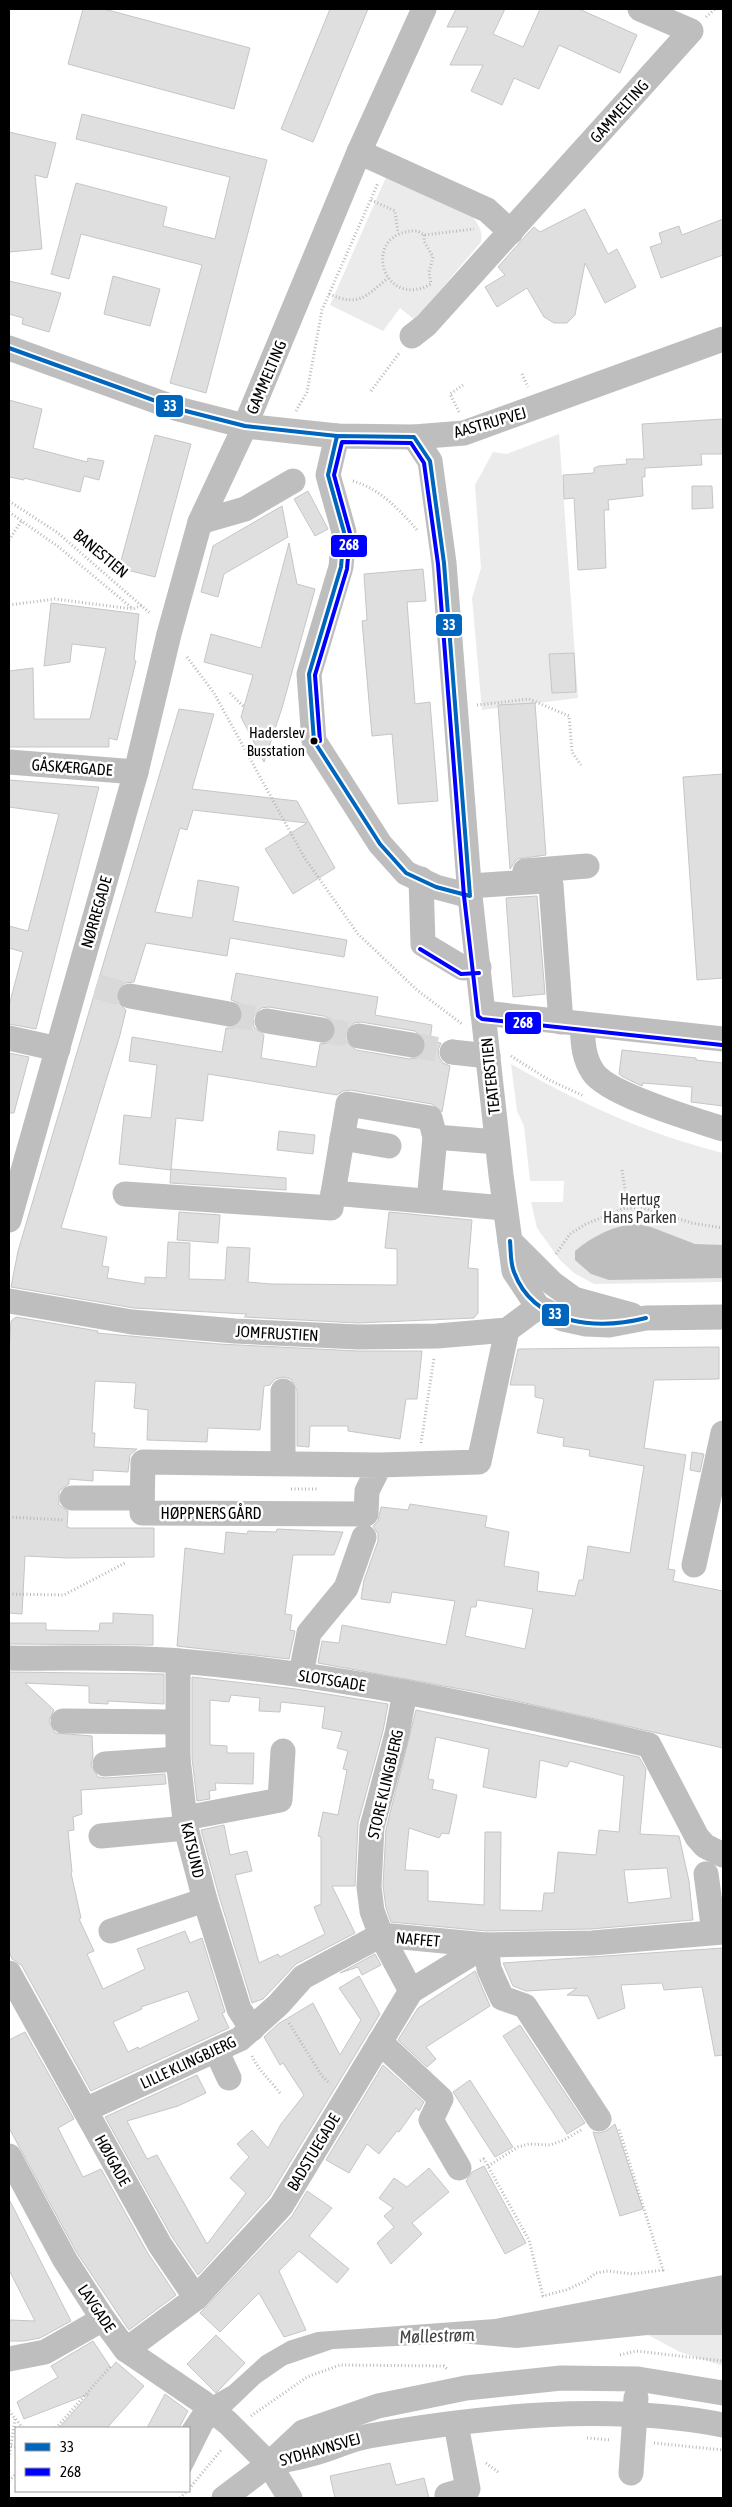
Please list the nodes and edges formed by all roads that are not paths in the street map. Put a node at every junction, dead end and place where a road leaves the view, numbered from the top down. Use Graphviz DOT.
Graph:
graph roads {
  1 [pos="424,9"];
  2 [pos="640,9"];
  3 [pos="359,152"];
  4 [pos="505,226"];
  5 [pos="412,336"];
  6 [pos="723,340"];
  7 [pos="9,348"];
  8 [pos="245,426"];
  9 [pos="337,436"];
  10 [pos="414,437"];
  11 [pos="293,481"];
  12 [pos="200,522"];
  13 [pos="178,603"];
  14 [pos="9,762"];
  15 [pos="136,772"];
  16 [pos="587,866"];
  17 [pos="421,879"];
  18 [pos="470,886"];
  19 [pos="478,967"];
  20 [pos="130,996"];
  21 [pos="483,1013"];
  22 [pos="228,1014"];
  23 [pos="267,1021"];
  24 [pos="571,1023"];
  25 [pos="322,1030"];
  26 [pos="359,1036"];
  27 [pos="9,1038"];
  28 [pos="723,1040"];
  29 [pos="412,1045"];
  30 [pos="58,1048"];
  31 [pos="452,1052"];
  32 [pos="488,1056"];
  33 [pos="723,1130"];
  34 [pos="435,1137"];
  35 [pos="342,1138"];
  36 [pos="498,1142"];
  37 [pos="389,1146"];
  38 [pos="333,1193"];
  39 [pos="125,1194"];
  40 [pos="430,1201"];
  41 [pos="504,1208"];
  42 [pos="9,1220"];
  43 [pos="510,1241"];
  44 [pos="9,1301"];
  45 [pos="538,1306"];
  46 [pos="723,1317"];
  47 [pos="646,1318"];
  48 [pos="507,1330"];
  49 [pos="723,1331"];
  50 [pos="283,1392"];
  51 [pos="723,1434"];
  52 [pos="283,1463"];
  53 [pos="380,1465"];
  54 [pos="72,1498"];
  55 [pos="142,1498"];
  56 [pos="364,1537"];
  57 [pos="694,1565"];
  58 [pos="9,1658"];
  59 [pos="178,1661"];
  60 [pos="301,1674"];
  61 [pos="405,1692"];
  62 [pos="63,1721"];
  63 [pos="177,1722"];
  64 [pos="283,1751"];
  65 [pos="178,1759"];
  66 [pos="105,1764"];
  67 [pos="186,1823"];
  68 [pos="101,1836"];
  69 [pos="723,1855"];
  70 [pos="706,1874"];
  71 [pos="205,1900"];
  72 [pos="111,1931"];
  73 [pos="718,1932"];
  74 [pos="381,1936"];
  75 [pos="486,1945"];
  76 [pos="9,1973"];
  77 [pos="411,1991"];
  78 [pos="246,2034"];
  79 [pos="380,2042"];
  80 [pos="216,2050"];
  81 [pos="229,2078"];
  82 [pos="85,2110"];
  83 [pos="600,2119"];
  84 [pos="9,2156"];
  85 [pos="459,2168"];
  86 [pos="196,2298"];
  87 [pos="103,2319"];
  88 [pos="126,2350"];
  89 [pos="9,2359"];
  90 [pos="638,2379"];
  91 [pos="723,2393"];
  92 [pos="635,2413"];
  93 [pos="456,2424"];
  94 [pos="723,2425"];
  95 [pos="269,2464"];
  96 [pos="631,2473"];
  97 [pos="447,2495"];
  98 [pos="224,2498"];
  99 [pos="290,2498"];
  1 -- 3 [label="street, GAMMELTING"];
  2 -- 4 [label="street, GAMMELTING"];
  3 -- 4 [label="street"];
  3 -- 8 [label="street, GAMMELTING"];
  4 -- 5 [label="street, GAMMELTING"];
  6 -- 10 [label="street, AASTRUPVEJ"];
  7 -- 8 [label="street, AASTRUPVEJ"];
  8 -- 9 [label="street, AASTRUPVEJ"];
  8 -- 12 [label="street, GAMMELTING"];
  9 -- 10 [label="street, AASTRUPVEJ"];
  9 -- 17 [label="street"];
  10 -- 18 [label="street, TEATERSTIEN"];
  11 -- 12 [label="street"];
  12 -- 13 [label="street, GAMMELTING"];
  13 -- 15 [label="street, NØRREGADE"];
  14 -- 15 [label="street, GÅSKÆRGADE"];
  15 -- 30 [label="street, NØRREGADE"];
  16 -- 18 [label="street"];
  17 -- 18 [label="street"];
  17 -- 19 [label="street"];
  18 -- 19 [label="street, TEATERSTIEN"];
  18 -- 24 [label="street"];
  19 -- 21 [label="street, TEATERSTIEN"];
  20 -- 22 [label="street"];
  21 -- 24 [label="street"];
  21 -- 32 [label="street, TEATERSTIEN"];
  23 -- 25 [label="street"];
  24 -- 28 [label="street"];
  24 -- 33 [label="street"];
  26 -- 29 [label="street"];
  27 -- 30 [label="street"];
  30 -- 42 [label="street, NØRREGADE"];
  31 -- 32 [label="street"];
  32 -- 36 [label="street, TEATERSTIEN"];
  34 -- 35 [label="street"];
  34 -- 36 [label="street"];
  34 -- 40 [label="street"];
  35 -- 37 [label="street"];
  35 -- 38 [label="street"];
  36 -- 41 [label="street, TEATERSTIEN"];
  38 -- 39 [label="street"];
  38 -- 40 [label="street"];
  40 -- 41 [label="street"];
  41 -- 43 [label="street, TEATERSTIEN"];
  43 -- 45 [label="street"];
  43 -- 47 [label="street"];
  44 -- 48 [label="street, JOMFRUSTIEN"];
  45 -- 47 [label="street"];
  45 -- 48 [label="street"];
  46 -- 47 [label="street"];
  46 -- 49 [label="street"];
  48 -- 53 [label="street, HØPPNERS GÅRD"];
  50 -- 52 [label="street"];
  51 -- 57 [label="street"];
  52 -- 53 [label="street, HØPPNERS GÅRD"];
  52 -- 55 [label="street, HØPPNERS GÅRD"];
  53 -- 55 [label="street, HØPPNERS GÅRD"];
  54 -- 55 [label="street"];
  56 -- 60 [label="street"];
  58 -- 59 [label="street, SLOTSGADE"];
  59 -- 60 [label="street, SLOTSGADE"];
  59 -- 63 [label="street, KATSUND"];
  60 -- 61 [label="street, SLOTSGADE"];
  61 -- 69 [label="street, SLOTSGADE"];
  61 -- 74 [label="street, STORE KLINGBJERG"];
  62 -- 63 [label="street"];
  63 -- 65 [label="street, KATSUND"];
  64 -- 67 [label="street"];
  65 -- 66 [label="street"];
  65 -- 67 [label="street, KATSUND"];
  67 -- 68 [label="street"];
  67 -- 71 [label="street, KATSUND"];
  70 -- 73 [label="street"];
  71 -- 72 [label="street"];
  71 -- 78 [label="street, KATSUND"];
  73 -- 75 [label="street, NAFFET"];
  74 -- 75 [label="street, NAFFET"];
  74 -- 77 [label="street, NAFFET"];
  74 -- 78 [label="street, LILLE KLINGBJERG"];
  75 -- 77 [label="street, NAFFET"];
  75 -- 83 [label="street"];
  76 -- 82 [label="street, HØJGADE"];
  77 -- 79 [label="street, BADSTUEGADE"];
  78 -- 80 [label="street, LILLE KLINGBJERG"];
  79 -- 85 [label="street"];
  79 -- 86 [label="street, BADSTUEGADE"];
  80 -- 81 [label="street"];
  80 -- 82 [label="street, LILLE KLINGBJERG"];
  82 -- 86 [label="street, HØJGADE"];
  84 -- 87 [label="street, LAVGADE"];
  86 -- 88 [label="street, BADSTUEGADE"];
  87 -- 88 [label="street, LAVGADE"];
  87 -- 89 [label="street"];
  88 -- 95 [label="street, LAVGADE"];
  90 -- 91 [label="street, SYDHAVNSVEJ"];
  90 -- 92 [label="street"];
  90 -- 95 [label="street, SYDHAVNSVEJ"];
  92 -- 93 [label="street, SYDHAVNSVEJ"];
  92 -- 94 [label="street, SYDHAVNSVEJ"];
  92 -- 96 [label="street"];
  93 -- 95 [label="street, SYDHAVNSVEJ"];
  93 -- 97 [label="street"];
  95 -- 98 [label="street"];
  95 -- 99 [label="street, LAVGADE"];
}
